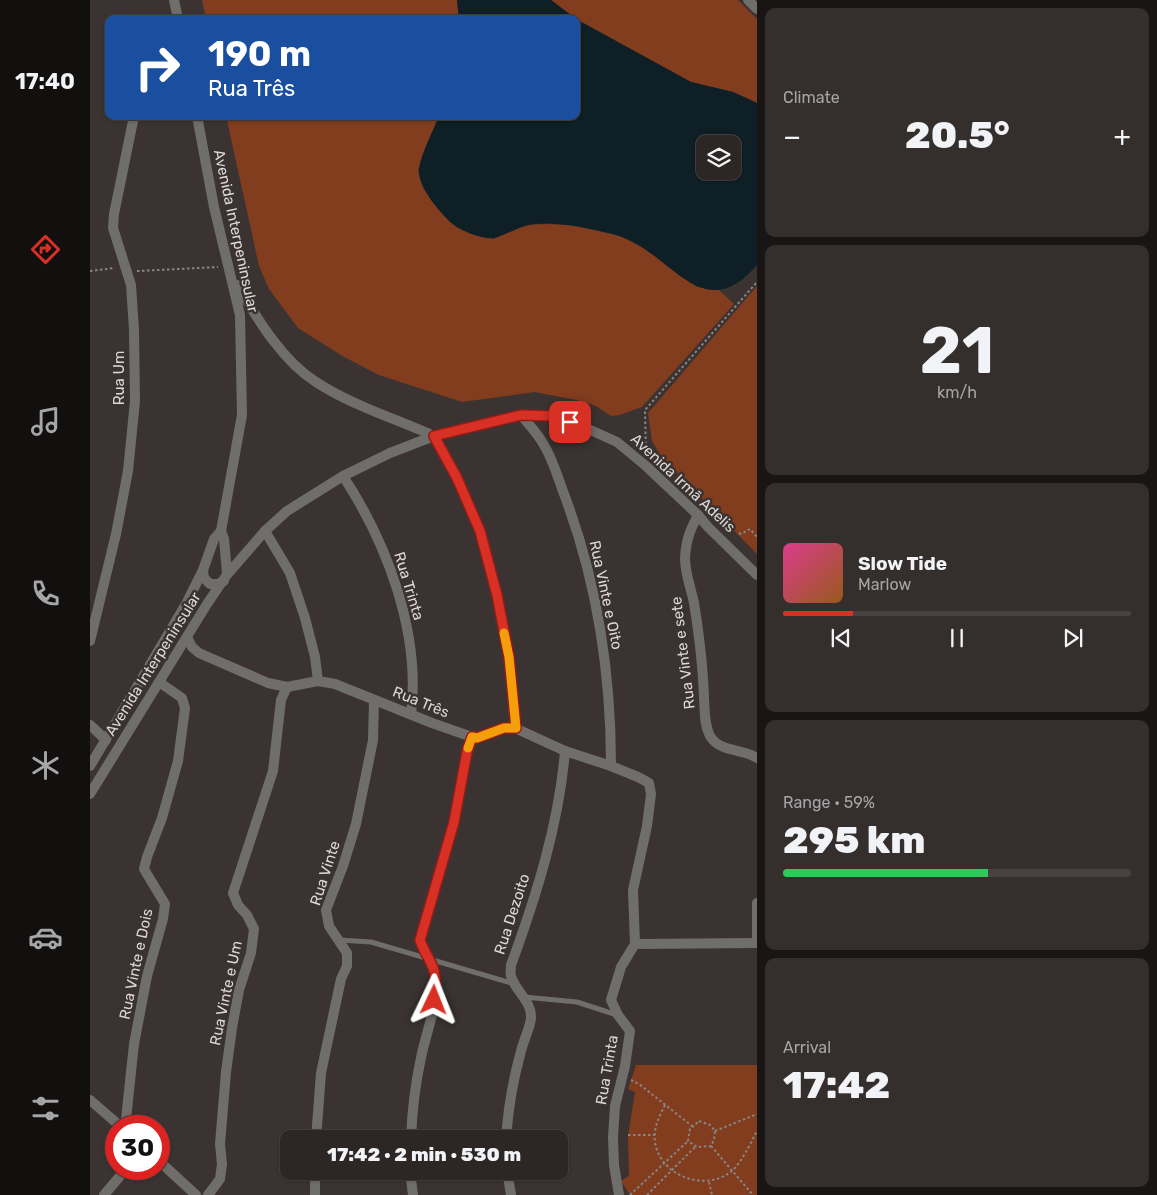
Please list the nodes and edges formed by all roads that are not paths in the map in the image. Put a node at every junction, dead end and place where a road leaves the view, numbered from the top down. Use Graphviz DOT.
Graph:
graph roads {
  1 [pos="174,0"];
  2 [pos="748,0"];
  3 [pos="757,9"];
  4 [pos="177,15"];
  5 [pos="133,120"];
  6 [pos="197,120"];
  7 [pos="232,277"];
  8 [pos="521,415"];
  9 [pos="434,436"];
  10 [pos="343,476"];
  11 [pos="698,515"];
  12 [pos="221,531"];
  13 [pos="265,531"];
  14 [pos="204,568"];
  15 [pos="757,575"];
  16 [pos="226,576"];
  17 [pos="187,637"];
  18 [pos="90,641"];
  19 [pos="318,681"];
  20 [pos="159,682"];
  21 [pos="287,687"];
  22 [pos="374,700"];
  23 [pos="411,714"];
  24 [pos="90,725"];
  25 [pos="516,728"];
  26 [pos="472,737"];
  27 [pos="106,740"];
  28 [pos="565,751"];
  29 [pos="757,758"];
  30 [pos="90,766"];
  31 [pos="611,766"];
  32 [pos="90,794"];
  33 [pos="757,903"];
  34 [pos="337,939"];
  35 [pos="757,943"];
  36 [pos="635,944"];
  37 [pos="429,959"];
  38 [pos="515,984"];
  39 [pos="524,997"];
  40 [pos="618,1016"];
  41 [pos="90,1100"];
  42 [pos="107,1115"];
  43 [pos="127,1115"];
  44 [pos="317,1130"];
  45 [pos="412,1130"];
  46 [pos="506,1130"];
  47 [pos="170,1171"];
  48 [pos="117,1180"];
  49 [pos="315,1180"];
  50 [pos="411,1180"];
  51 [pos="508,1180"];
  52 [pos="104,1195"];
  53 [pos="196,1195"];
  54 [pos="208,1195"];
  55 [pos="316,1195"];
  56 [pos="413,1195"];
  57 [pos="511,1195"];
  58 [pos="618,1195"];
  1 -- 4 [label="street"];
  2 -- 3 [label="street"];
  5 -- 18 [label="street, Rua Um"];
  6 -- 7 [label="street, Avenida Interpeninsular"];
  7 -- 9 [label="street"];
  7 -- 12 [label="street, Avenida Interpeninsular"];
  8 -- 9 [label="street, Avenida Irmã Adelis"];
  8 -- 11 [label="street, Avenida Irmã Adelis"];
  8 -- 31 [label="street, Rua Vinte e Oito"];
  9 -- 10 [label="street, Avenida Irmã Adelis"];
  9 -- 25 [label="street"];
  10 -- 13 [label="street, Avenida Irmã Adelis"];
  10 -- 23 [label="street, Rua Trinta"];
  11 -- 15 [label="street, Avenida Irmã Adelis"];
  11 -- 29 [label="street, Rua Vinte e sete"];
  12 -- 14 [label="street, Avenida Interpeninsular"];
  12 -- 16 [label="street, Avenida Interpeninsular"];
  13 -- 16 [label="street, Avenida Irmã Adelis"];
  13 -- 19 [label="street"];
  14 -- 16 [label="street"];
  14 -- 16 [label="street"];
  14 -- 27 [label="street, Avenida Interpeninsular"];
  16 -- 17 [label="street, Avenida Interpeninsular"];
  17 -- 20 [label="street, Avenida Interpeninsular"];
  17 -- 21 [label="street, Rua Três"];
  19 -- 21 [label="street, Rua Três"];
  19 -- 22 [label="street, Rua Três"];
  20 -- 32 [label="street, Avenida Interpeninsular"];
  20 -- 43 [label="street, Rua Vinte e Dois"];
  21 -- 54 [label="street, Rua Vinte e Um"];
  22 -- 23 [label="street, Rua Três"];
  22 -- 34 [label="street, Rua Vinte"];
  23 -- 26 [label="street, Rua Três"];
  24 -- 27 [label="street"];
  25 -- 26 [label="street"];
  25 -- 28 [label="street"];
  26 -- 37 [label="street"];
  27 -- 30 [label="street, Avenida Interpeninsular"];
  28 -- 31 [label="street"];
  28 -- 38 [label="street, Rua Dezoito"];
  31 -- 36 [label="street"];
  33 -- 35 [label="street"];
  34 -- 37 [label="lane"];
  34 -- 44 [label="street, Rua Vinte"];
  35 -- 36 [label="street"];
  36 -- 40 [label="street, Rua Trinta"];
  37 -- 38 [label="lane"];
  37 -- 45 [label="street"];
  38 -- 39 [label="street, Rua Dezoito"];
  39 -- 40 [label="lane"];
  39 -- 46 [label="street, Rua Dezoito"];
  40 -- 58 [label="street, Rua Trinta"];
  41 -- 42 [label="street"];
  47 -- 53 [label="street"];
  48 -- 52 [label="street"];
  49 -- 55 [label="street"];
  50 -- 56 [label="street"];
  51 -- 57 [label="street"];
}
